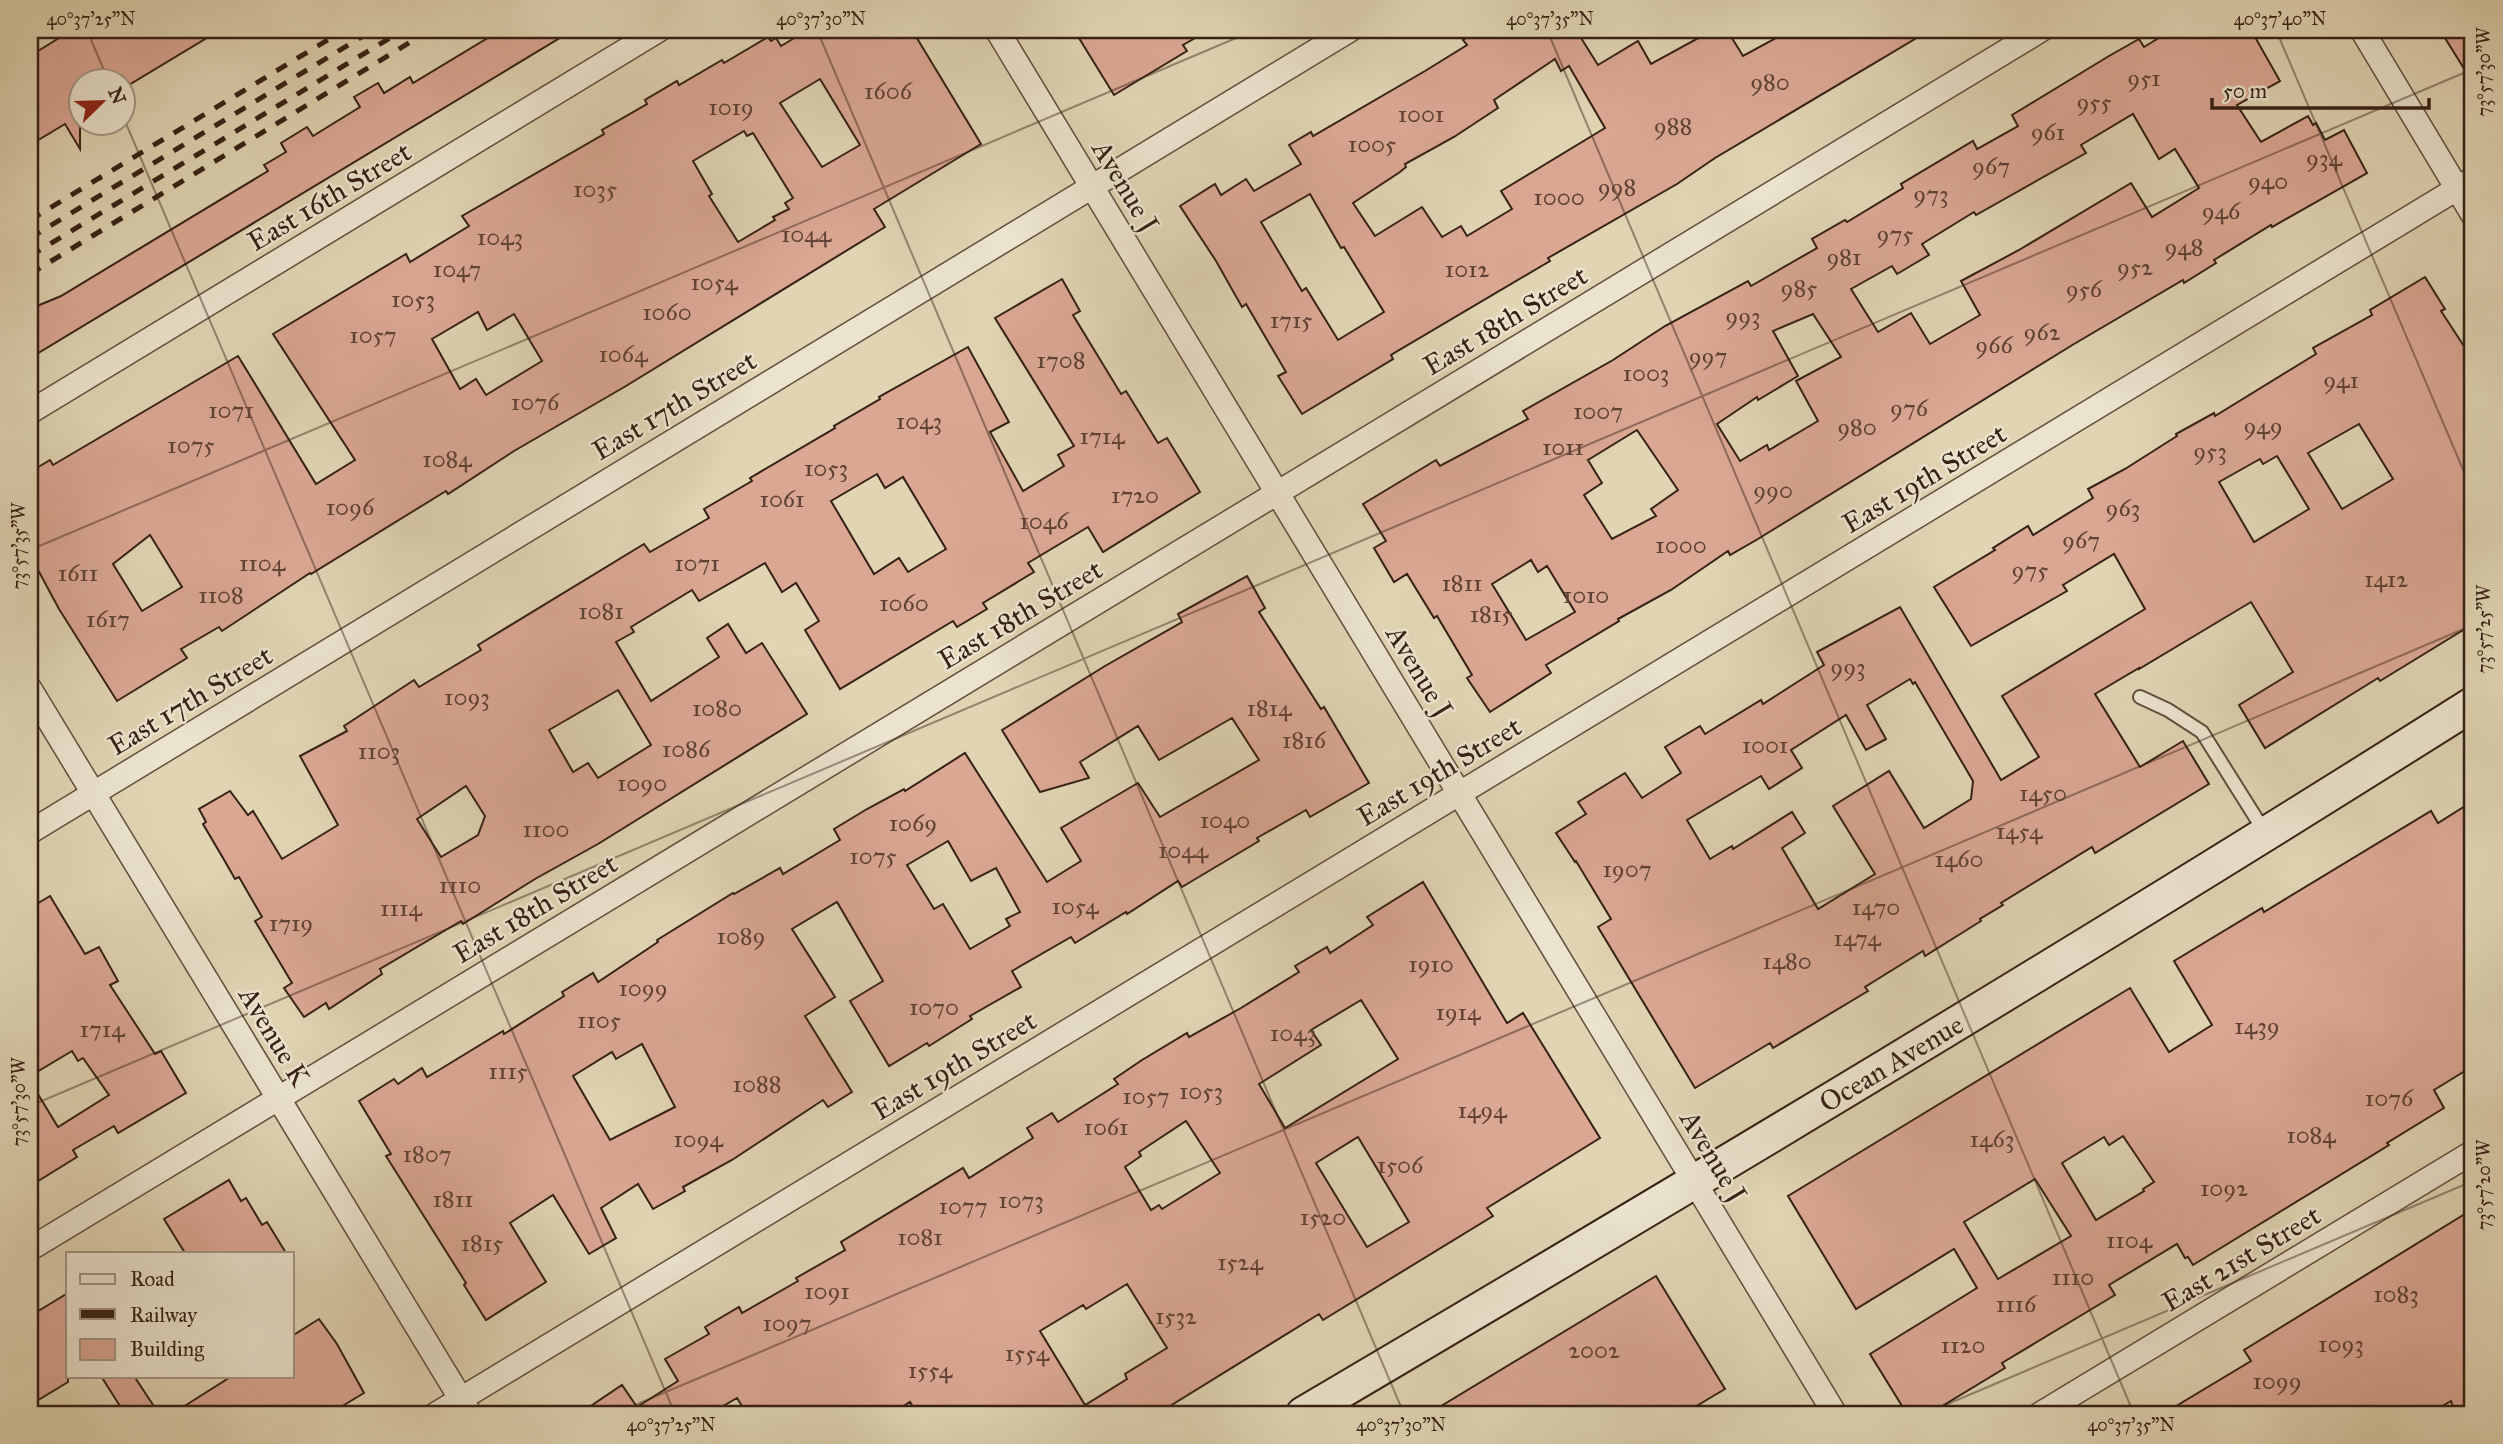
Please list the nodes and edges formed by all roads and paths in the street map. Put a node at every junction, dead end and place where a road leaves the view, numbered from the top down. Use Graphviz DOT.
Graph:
graph roads {
  1 [pos="659,30"];
  2 [pos="997,30"];
  3 [pos="1350,30"];
  4 [pos="2041,30"];
  5 [pos="2362,30"];
  6 [pos="2465,184"];
  7 [pos="1091,187"];
  8 [pos="2473,215"];
  9 [pos="30,412"];
  10 [pos="1277,493"];
  11 [pos="30,689"];
  12 [pos="2140,697"];
  13 [pos="2473,704"];
  14 [pos="93,793"];
  15 [pos="1460,793"];
  16 [pos="30,832"];
  17 [pos="2267,835"];
  18 [pos="278,1098"];
  19 [pos="2473,1152"];
  20 [pos="1695,1182"];
  21 [pos="30,1249"];
  22 [pos="465,1407"];
  23 [pos="436,1414"];
  24 [pos="1303,1414"];
  25 [pos="1836,1414"];
  26 [pos="2040,1414"];
  1 -- 9 [label="street, East 16th Street"];
  2 -- 7 [label="street, Avenue J"];
  3 -- 7 [label="street, East 17th Street"];
  4 -- 10 [label="street, East 18th Street"];
  5 -- 6 [label="street"];
  6 -- 8 [label="street"];
  6 -- 15 [label="street, East 19th Street"];
  7 -- 10 [label="street, Avenue J"];
  7 -- 14 [label="street, East 17th Street"];
  10 -- 15 [label="street, Avenue J"];
  10 -- 18 [label="street, East 18th Street"];
  11 -- 14 [label="street, Avenue K"];
  12 -- 17 [label="lane"];
  13 -- 17 [label="main road, Ocean Avenue"];
  14 -- 16 [label="street, East 17th Street"];
  14 -- 18 [label="street, Avenue K"];
  15 -- 20 [label="street, Avenue J"];
  15 -- 22 [label="street, East 19th Street"];
  17 -- 20 [label="main road, Ocean Avenue"];
  18 -- 21 [label="street, East 18th Street"];
  18 -- 22 [label="street, Avenue K"];
  19 -- 26 [label="street, East 21st Street"];
  20 -- 24 [label="main road, Ocean Avenue"];
  20 -- 25 [label="street, Avenue J"];
  22 -- 23 [label="street, East 19th Street"];
}
